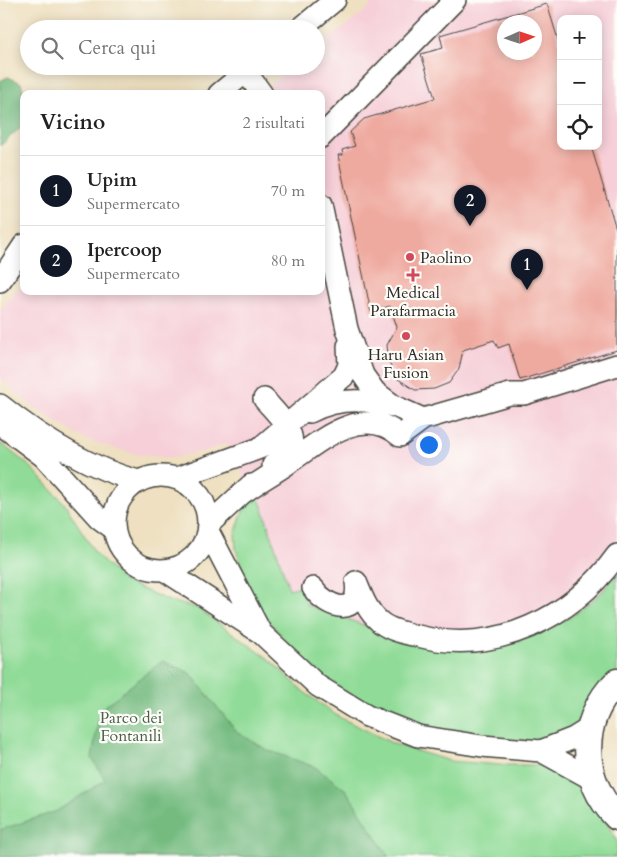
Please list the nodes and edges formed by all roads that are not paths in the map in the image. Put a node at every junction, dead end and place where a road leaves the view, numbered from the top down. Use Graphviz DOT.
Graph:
graph roads {
  1 [pos="336,0"];
  2 [pos="455,0"];
  3 [pos="311,20"];
  4 [pos="243,75"];
  5 [pos="253,75"];
  6 [pos="224,90"];
  7 [pos="260,90"];
  8 [pos="325,132"];
  9 [pos="325,224"];
  10 [pos="20,244"];
  11 [pos="20,251"];
  12 [pos="0,259"];
  13 [pos="0,281"];
  14 [pos="347,329"];
  15 [pos="617,365"];
  16 [pos="264,399"];
  17 [pos="0,405"];
  18 [pos="394,406"];
  19 [pos="431,417"];
  20 [pos="0,424"];
  21 [pos="286,427"];
  22 [pos="178,478"];
  23 [pos="138,481"];
  24 [pos="241,494"];
  25 [pos="208,528"];
  26 [pos="114,529"];
  27 [pos="617,554"];
  28 [pos="164,570"];
  29 [pos="313,588"];
  30 [pos="410,624"];
  31 [pos="261,633"];
  32 [pos="490,638"];
  33 [pos="617,682"];
  34 [pos="590,728"];
  35 [pos="541,751"];
  36 [pos="592,779"];
  37 [pos="617,816"];
  1 -- 3 [label="street"];
  2 -- 8 [label="street"];
  4 -- 6 [label="street"];
  5 -- 7 [label="street"];
  9 -- 14 [label="street"];
  10 -- 12 [label="street"];
  11 -- 13 [label="street"];
  14 -- 18 [label="street"];
  14 -- 21 [label="street"];
  15 -- 19 [label="street"];
  16 -- 21 [label="street"];
  17 -- 23 [label="street"];
  18 -- 19 [label="street"];
  18 -- 21 [label="street"];
  19 -- 24 [label="street"];
  20 -- 26 [label="street"];
  21 -- 22 [label="street"];
  21 -- 24 [label="street"];
  22 -- 23 [label="street"];
  22 -- 25 [label="street"];
  23 -- 26 [label="street"];
  24 -- 25 [label="street"];
  25 -- 28 [label="street"];
  25 -- 31 [label="street"];
  26 -- 28 [label="street"];
  27 -- 32 [label="street"];
  28 -- 31 [label="street"];
  29 -- 32 [label="street"];
  30 -- 32 [label="street"];
  31 -- 35 [label="street"];
  33 -- 34 [label="main road"];
  34 -- 35 [label="street"];
  34 -- 36 [label="main road"];
  35 -- 36 [label="street"];
  36 -- 37 [label="main road"];
}
